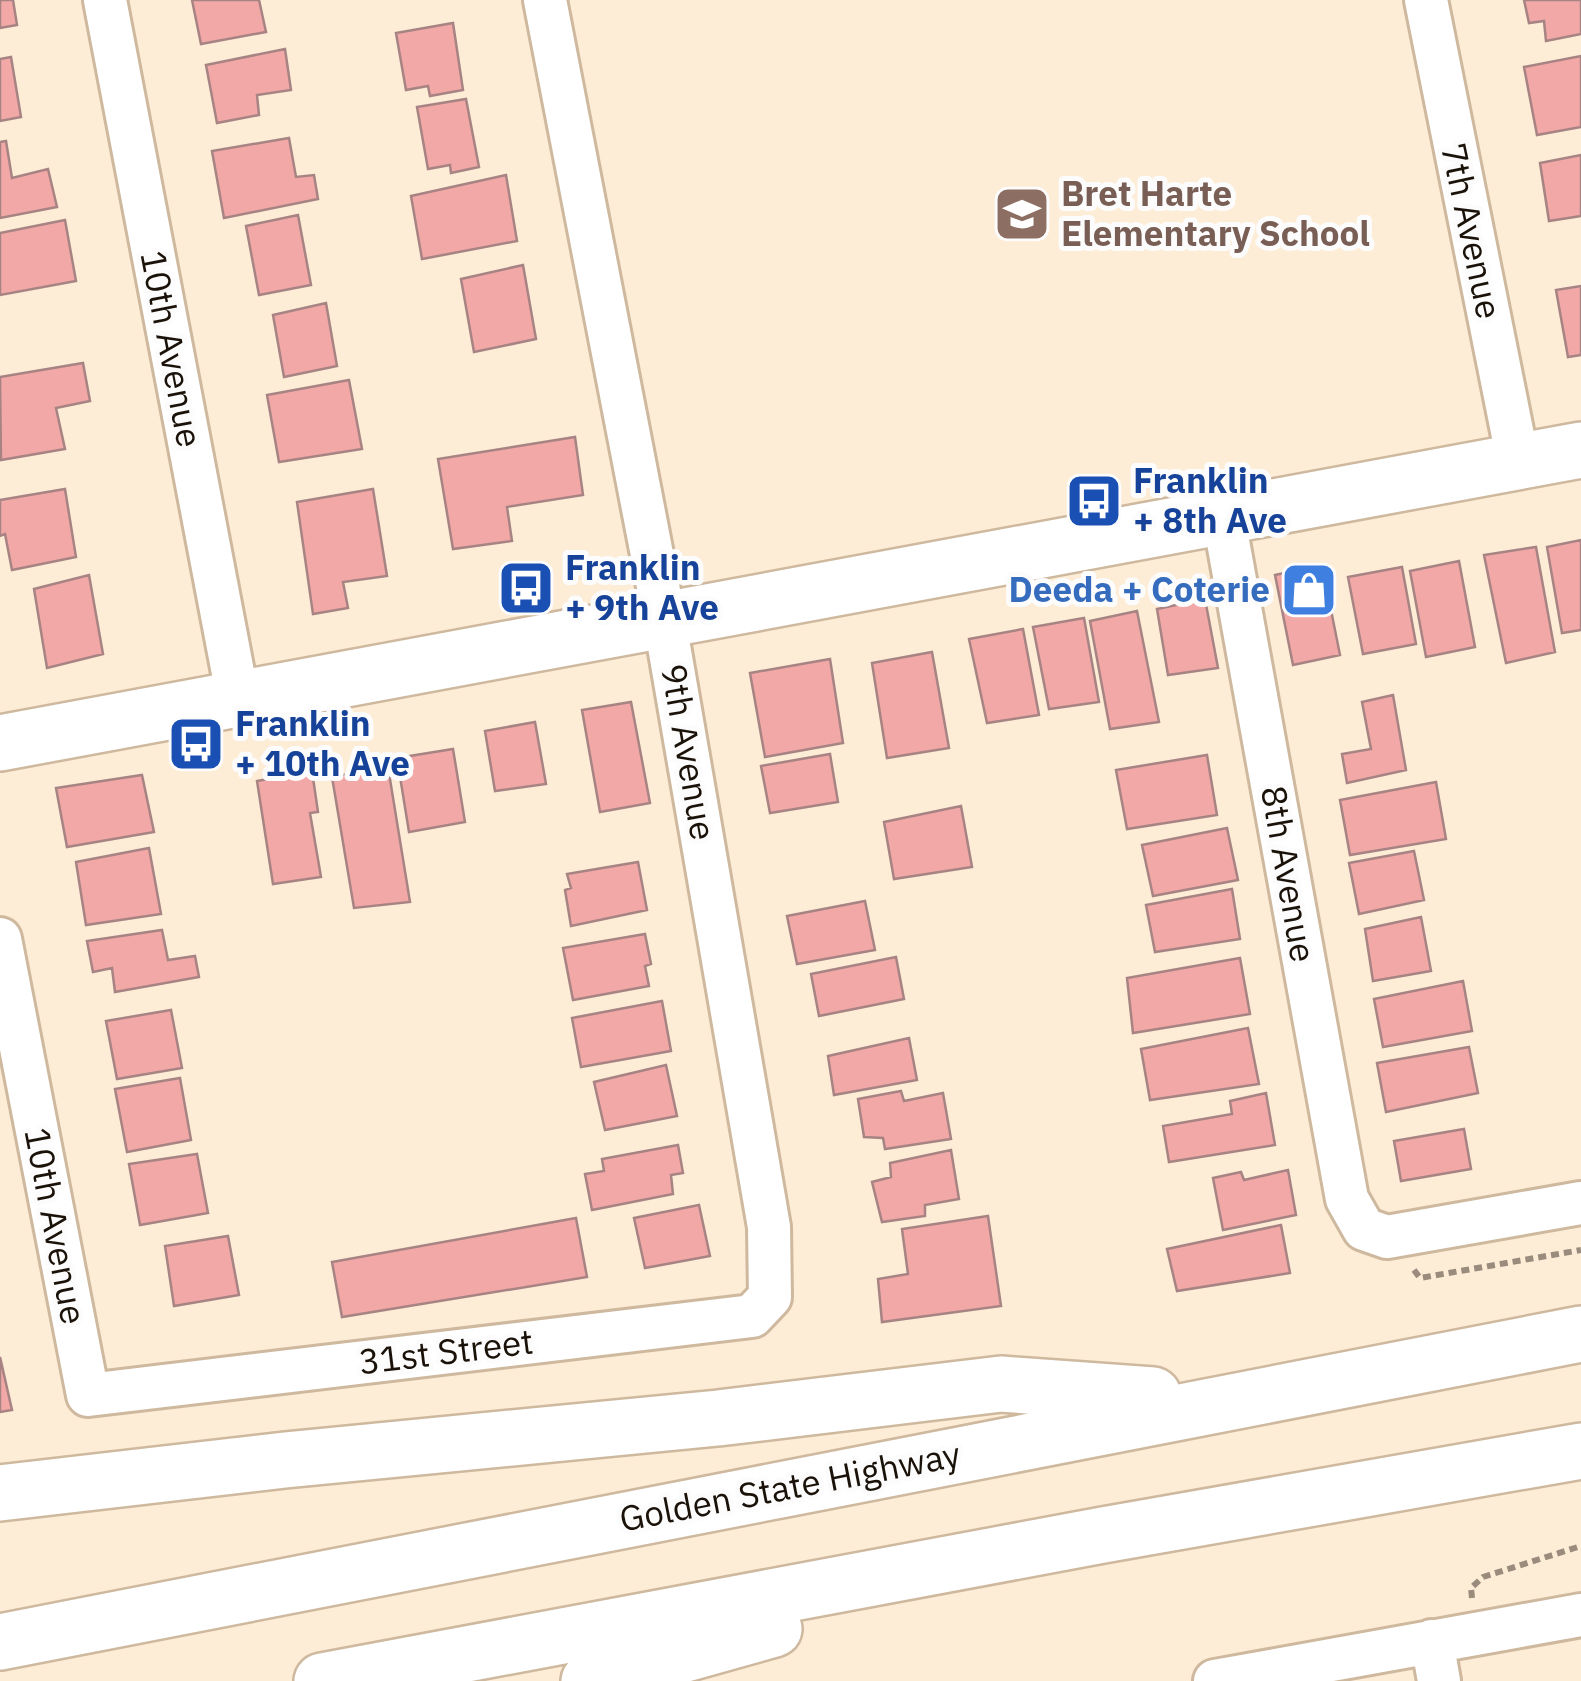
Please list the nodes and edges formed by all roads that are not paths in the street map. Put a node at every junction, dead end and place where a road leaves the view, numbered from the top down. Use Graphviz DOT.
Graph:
graph roads {
  1 [pos="105,0"];
  2 [pos="545,0"];
  3 [pos="1426,0"];
  4 [pos="1581,450"];
  5 [pos="1518,461"];
  6 [pos="1224,514"];
  7 [pos="664,617"];
  8 [pos="238,699"];
  9 [pos="0,742"];
  10 [pos="0,940"];
  11 [pos="1581,1203"];
  12 [pos="771,1270"];
  13 [pos="1581,1334"];
  14 [pos="88,1395"];
  15 [pos="1226,1400"];
  16 [pos="1581,1451"];
  17 [pos="0,1493"];
  18 [pos="1103,1535"];
  19 [pos="1581,1615"];
  20 [pos="0,1642"];
  21 [pos="1436,1661"];
  22 [pos="322,1681"];
  23 [pos="589,1681"];
  24 [pos="1215,1681"];
  1 -- 8 [label="street, 10th Avenue"];
  2 -- 7 [label="street, 9th Avenue"];
  3 -- 5 [label="street, 7th Avenue"];
  4 -- 5 [label="main road"];
  5 -- 6 [label="main road"];
  6 -- 7 [label="main road"];
  6 -- 11 [label="street, 8th Avenue"];
  7 -- 8 [label="main road"];
  7 -- 12 [label="street, 9th Avenue"];
  8 -- 9 [label="main road"];
  10 -- 14 [label="street, 10th Avenue"];
  12 -- 14 [label="street, 31st Street"];
  13 -- 15 [label="main road, Golden State Highway"];
  15 -- 17 [label="main road"];
  15 -- 20 [label="main road, Golden State Highway"];
  16 -- 18 [label="main road"];
  18 -- 22 [label="main road"];
  18 -- 23 [label="main road"];
  19 -- 21 [label="street"];
  21 -- 24 [label="street"];
}
